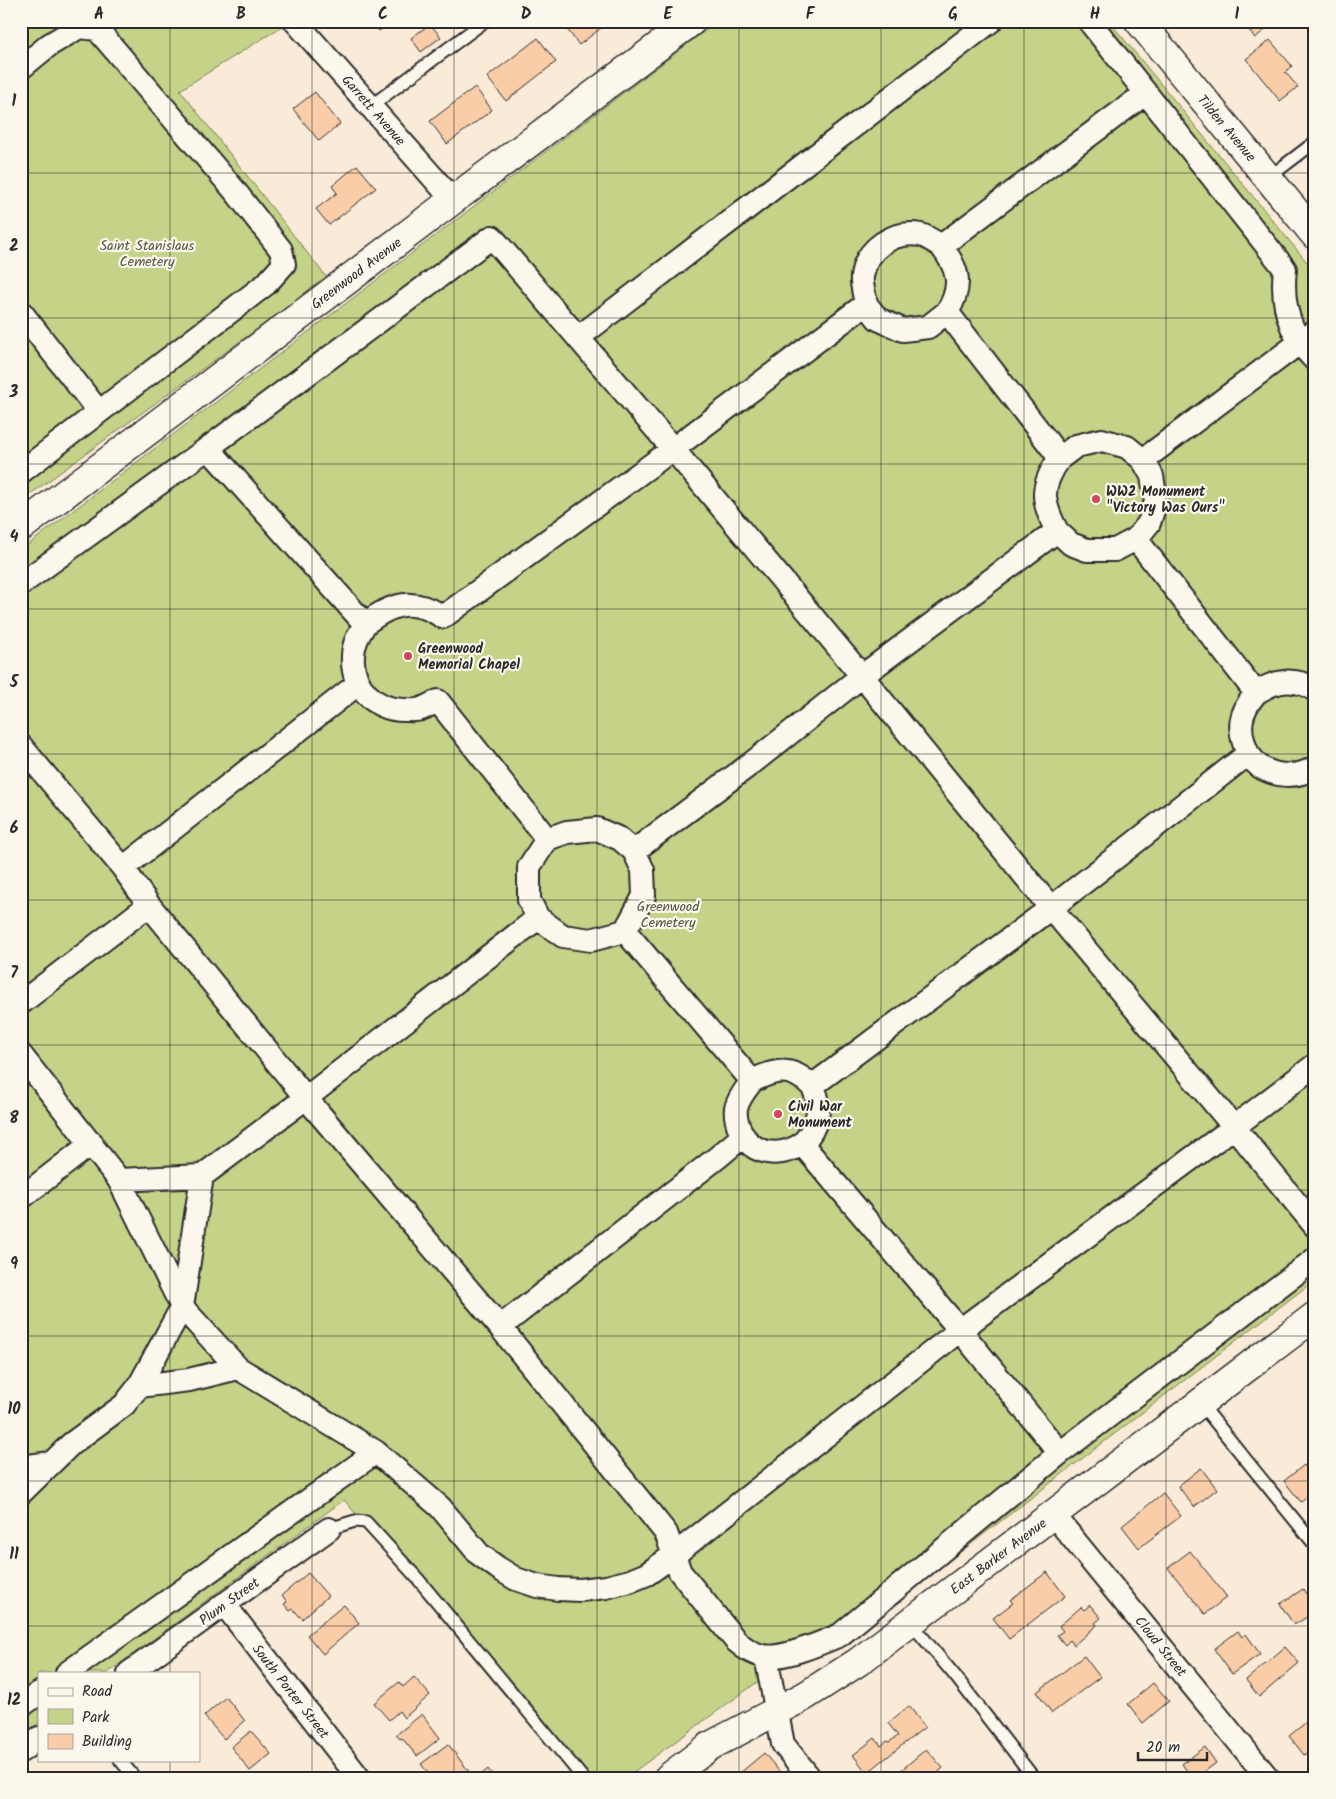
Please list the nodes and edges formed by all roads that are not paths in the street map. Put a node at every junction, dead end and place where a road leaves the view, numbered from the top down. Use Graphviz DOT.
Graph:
graph roads {
  1 [pos="295,21"];
  2 [pos="484,21"];
  3 [pos="991,21"];
  4 [pos="1089,21"];
  5 [pos="1139,21"];
  6 [pos="691,22"];
  7 [pos="21,68"];
  8 [pos="1146,93"];
  9 [pos="371,106"];
  10 [pos="1315,142"];
  11 [pos="1268,178"];
  12 [pos="453,200"];
  13 [pos="1315,235"];
  14 [pos="941,246"];
  15 [pos="866,304"];
  16 [pos="21,312"];
  17 [pos="947,312"];
  18 [pos="1308,336"];
  19 [pos="579,337"];
  20 [pos="1315,360"];
  21 [pos="99,412"];
  22 [pos="208,448"];
  23 [pos="673,449"];
  24 [pos="1060,458"];
  25 [pos="1143,460"];
  26 [pos="21,472"];
  27 [pos="21,527"];
  28 [pos="1057,531"];
  29 [pos="1136,539"];
  30 [pos="21,584"];
  31 [pos="365,624"];
  32 [pos="862,676"];
  33 [pos="359,684"];
  34 [pos="1315,690"];
  35 [pos="1256,693"];
  36 [pos="21,746"];
  37 [pos="1248,754"];
  38 [pos="1315,767"];
  39 [pos="547,839"];
  40 [pos="634,851"];
  41 [pos="123,868"];
  42 [pos="149,905"];
  43 [pos="1051,908"];
  44 [pos="538,918"];
  45 [pos="625,931"];
  46 [pos="21,1003"];
  47 [pos="21,1056"];
  48 [pos="1315,1065"];
  49 [pos="752,1081"];
  50 [pos="812,1086"];
  51 [pos="306,1098"];
  52 [pos="1234,1127"];
  53 [pos="743,1136"];
  54 [pos="92,1143"];
  55 [pos="802,1144"];
  56 [pos="202,1176"];
  57 [pos="119,1180"];
  58 [pos="21,1198"];
  59 [pos="1315,1226"];
  60 [pos="1315,1258"];
  61 [pos="182,1307"];
  62 [pos="1315,1316"];
  63 [pos="500,1327"];
  64 [pos="960,1330"];
  65 [pos="238,1368"];
  66 [pos="139,1386"];
  67 [pos="1200,1403"];
  68 [pos="376,1452"];
  69 [pos="1060,1453"];
  70 [pos="51,1462"];
  71 [pos="21,1467"];
  72 [pos="21,1493"];
  73 [pos="1053,1514"];
  74 [pos="329,1529"];
  75 [pos="1315,1545"];
  76 [pos="674,1556"];
  77 [pos="224,1604"];
  78 [pos="910,1622"];
  79 [pos="766,1657"];
  80 [pos="68,1672"];
  81 [pos="130,1672"];
  82 [pos="38,1694"];
  83 [pos="21,1706"];
  84 [pos="778,1710"];
  85 [pos="38,1739"];
  86 [pos="21,1751"];
  87 [pos="122,1762"];
  88 [pos="135,1778"];
  89 [pos="359,1778"];
  90 [pos="583,1778"];
  91 [pos="668,1778"];
  92 [pos="810,1778"];
  93 [pos="1034,1778"];
  94 [pos="1268,1778"];
  1 -- 9 [label="street, Garrett Avenue"];
  2 -- 9 [label="lane"];
  3 -- 19 [label="street"];
  4 -- 8 [label="street"];
  5 -- 11 [label="street, Tilden Avenue"];
  6 -- 12 [label="street, Greenwood Avenue"];
  7 -- 21 [label="street"];
  8 -- 14 [label="street"];
  8 -- 18 [label="street"];
  9 -- 12 [label="street, Garrett Avenue"];
  10 -- 11 [label="lane"];
  11 -- 13 [label="street, Tilden Avenue"];
  12 -- 27 [label="street, Greenwood Avenue"];
  14 -- 15 [label="street"];
  14 -- 17 [label="street"];
  15 -- 17 [label="street"];
  15 -- 23 [label="street"];
  16 -- 21 [label="street"];
  17 -- 24 [label="street"];
  18 -- 20 [label="street"];
  18 -- 25 [label="street"];
  19 -- 22 [label="street"];
  19 -- 23 [label="street"];
  21 -- 26 [label="street"];
  22 -- 30 [label="street"];
  22 -- 31 [label="street"];
  23 -- 31 [label="street"];
  23 -- 32 [label="street"];
  24 -- 25 [label="street"];
  24 -- 28 [label="street"];
  25 -- 29 [label="street"];
  28 -- 29 [label="street"];
  28 -- 32 [label="street"];
  29 -- 35 [label="street"];
  31 -- 33 [label="street"];
  32 -- 40 [label="street"];
  32 -- 43 [label="street"];
  33 -- 39 [label="street"];
  33 -- 41 [label="street"];
  34 -- 35 [label="street"];
  35 -- 37 [label="street"];
  36 -- 41 [label="street"];
  37 -- 38 [label="street"];
  37 -- 43 [label="street"];
  39 -- 40 [label="street"];
  39 -- 44 [label="street"];
  40 -- 45 [label="street"];
  41 -- 42 [label="street"];
  42 -- 46 [label="street"];
  42 -- 51 [label="street"];
  43 -- 50 [label="street"];
  43 -- 52 [label="street"];
  44 -- 45 [label="street"];
  44 -- 51 [label="street"];
  45 -- 49 [label="street"];
  47 -- 54 [label="street"];
  48 -- 52 [label="street"];
  49 -- 50 [label="street"];
  49 -- 53 [label="street"];
  50 -- 55 [label="street"];
  51 -- 56 [label="street"];
  51 -- 63 [label="street"];
  52 -- 59 [label="street"];
  52 -- 64 [label="street"];
  53 -- 55 [label="street"];
  53 -- 63 [label="street"];
  54 -- 57 [label="street"];
  54 -- 58 [label="street"];
  55 -- 64 [label="street"];
  56 -- 57 [label="street"];
  56 -- 61 [label="street"];
  57 -- 61 [label="street"];
  60 -- 69 [label="street"];
  61 -- 65 [label="street"];
  61 -- 66 [label="street"];
  62 -- 67 [label="street, East Barker Avenue"];
  63 -- 76 [label="street"];
  64 -- 69 [label="street"];
  64 -- 76 [label="street"];
  65 -- 66 [label="street"];
  65 -- 68 [label="street"];
  66 -- 70 [label="street"];
  67 -- 73 [label="street, East Barker Avenue"];
  67 -- 75 [label="lane"];
  68 -- 76 [label="street"];
  68 -- 80 [label="street"];
  69 -- 79 [label="street"];
  70 -- 71 [label="street"];
  70 -- 72 [label="street"];
  73 -- 78 [label="street, East Barker Avenue"];
  73 -- 94 [label="street, Cloud Street"];
  74 -- 77 [label="street, Plum Street"];
  74 -- 90 [label="lane"];
  76 -- 79 [label="street"];
  77 -- 81 [label="street, Plum Street"];
  77 -- 89 [label="street, South Porter Street"];
  78 -- 84 [label="street, East Barker Avenue"];
  78 -- 93 [label="lane"];
  79 -- 84 [label="street"];
  82 -- 83 [label="street"];
  84 -- 91 [label="street, East Barker Avenue"];
  84 -- 92 [label="street"];
  85 -- 86 [label="street"];
  87 -- 88 [label="lane"];
}
